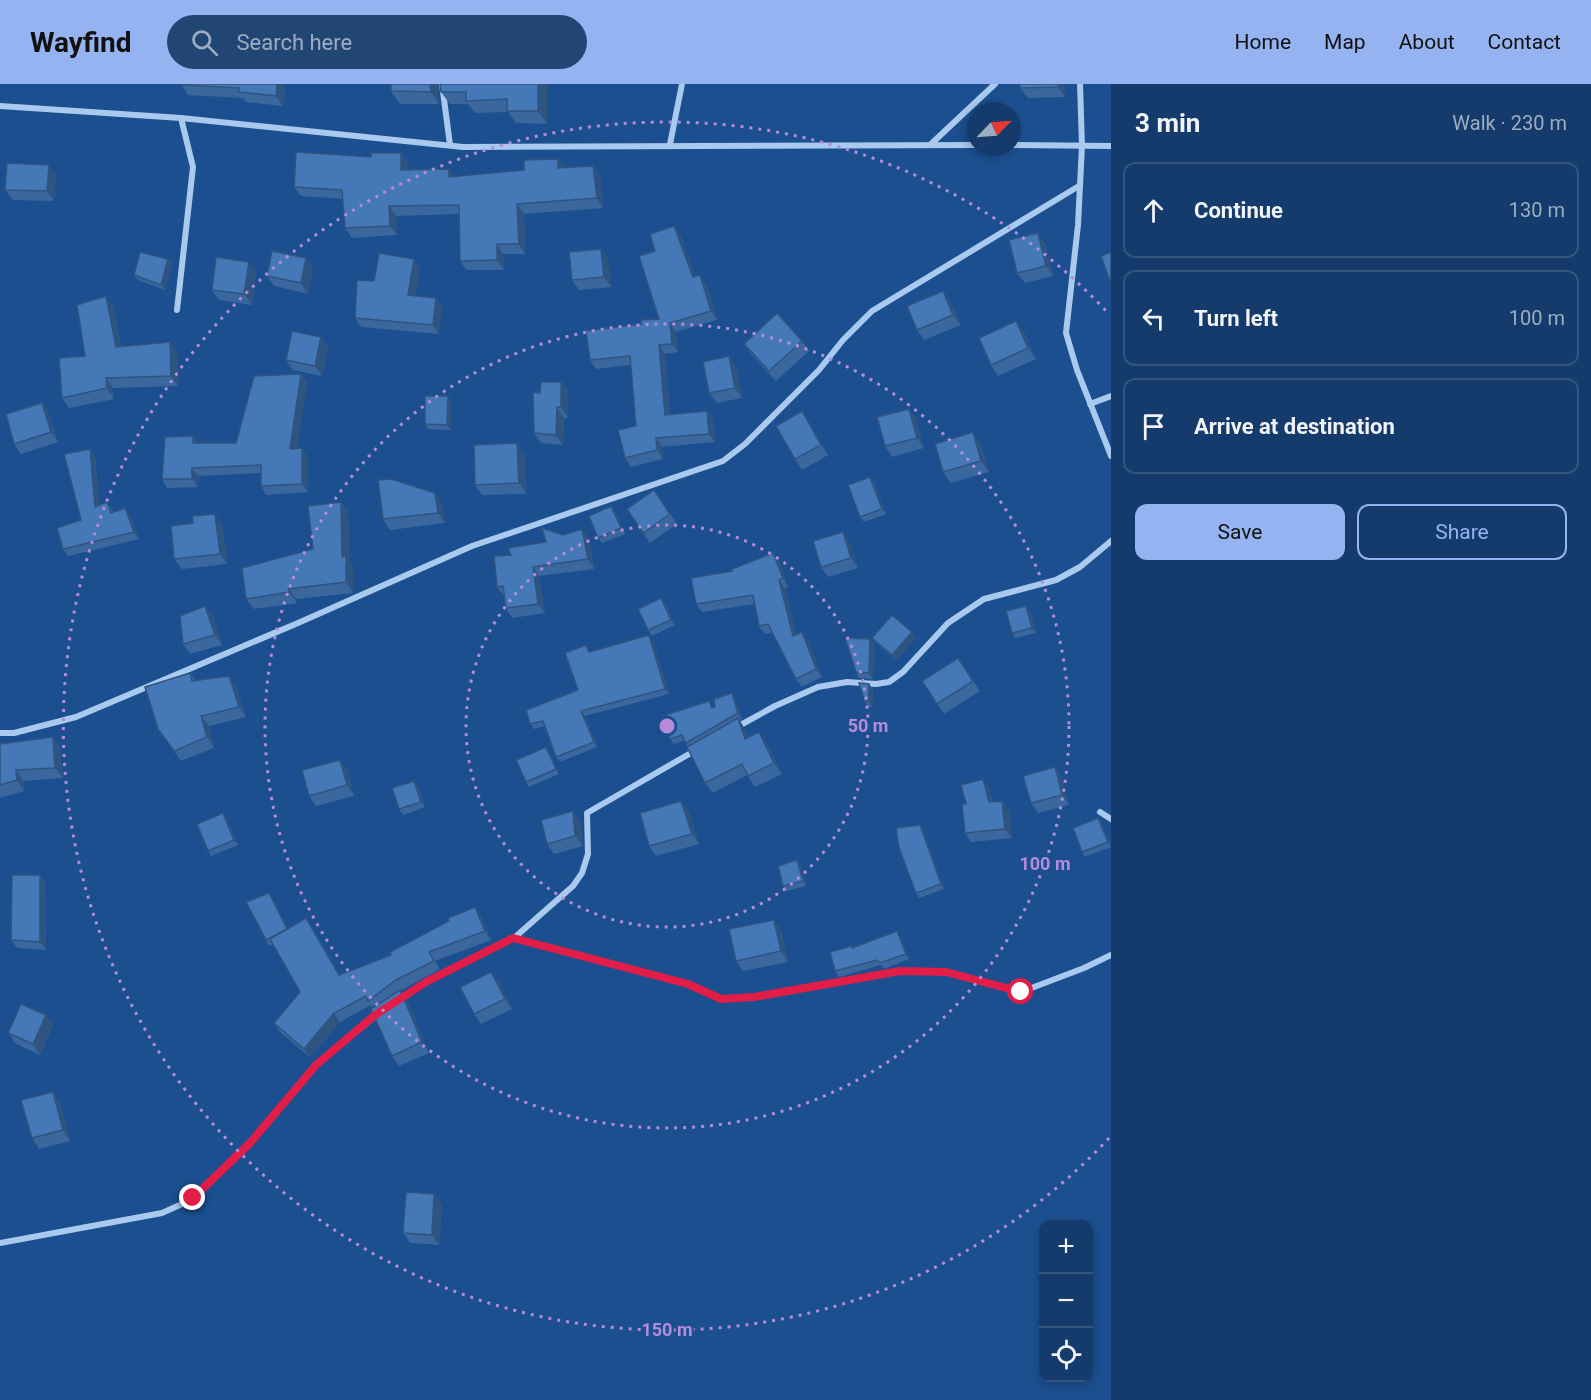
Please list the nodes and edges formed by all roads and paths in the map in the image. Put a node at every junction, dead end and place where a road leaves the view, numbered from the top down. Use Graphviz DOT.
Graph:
graph roads {
  1 [pos="442,84"];
  2 [pos="682,84"];
  3 [pos="995,84"];
  4 [pos="1080,84"];
  5 [pos="0,106"];
  6 [pos="181,118"];
  7 [pos="670,144"];
  8 [pos="931,144"];
  9 [pos="450,145"];
  10 [pos="967,145"];
  11 [pos="1021,145"];
  12 [pos="1082,146"];
  13 [pos="1111,146"];
  14 [pos="1079,186"];
  15 [pos="177,310"];
  16 [pos="1111,396"];
  17 [pos="1090,404"];
  18 [pos="1111,456"];
  19 [pos="1111,541"];
  20 [pos="734,728"];
  21 [pos="0,733"];
  22 [pos="706,744"];
  23 [pos="1100,812"];
  24 [pos="1111,819"];
  25 [pos="513,938"];
  26 [pos="1111,955"];
  27 [pos="392,1004"];
  28 [pos="384,1010"];
  29 [pos="0,1243"];
  1 -- 9 [label="street"];
  2 -- 7 [label="street"];
  3 -- 8 [label="street"];
  4 -- 12 [label="street"];
  5 -- 6 [label="street"];
  6 -- 9 [label="street"];
  6 -- 15 [label="street"];
  7 -- 8 [label="street"];
  7 -- 9 [label="street"];
  8 -- 10 [label="street"];
  11 -- 12 [label="street"];
  12 -- 13 [label="street"];
  12 -- 14 [label="street"];
  14 -- 17 [label="street"];
  14 -- 21 [label="street"];
  16 -- 17 [label="street"];
  17 -- 18 [label="street"];
  19 -- 20 [label="street"];
  22 -- 25 [label="street"];
  23 -- 24 [label="street"];
  25 -- 26 [label="street"];
  25 -- 27 [label="street"];
  28 -- 29 [label="street"];
}
